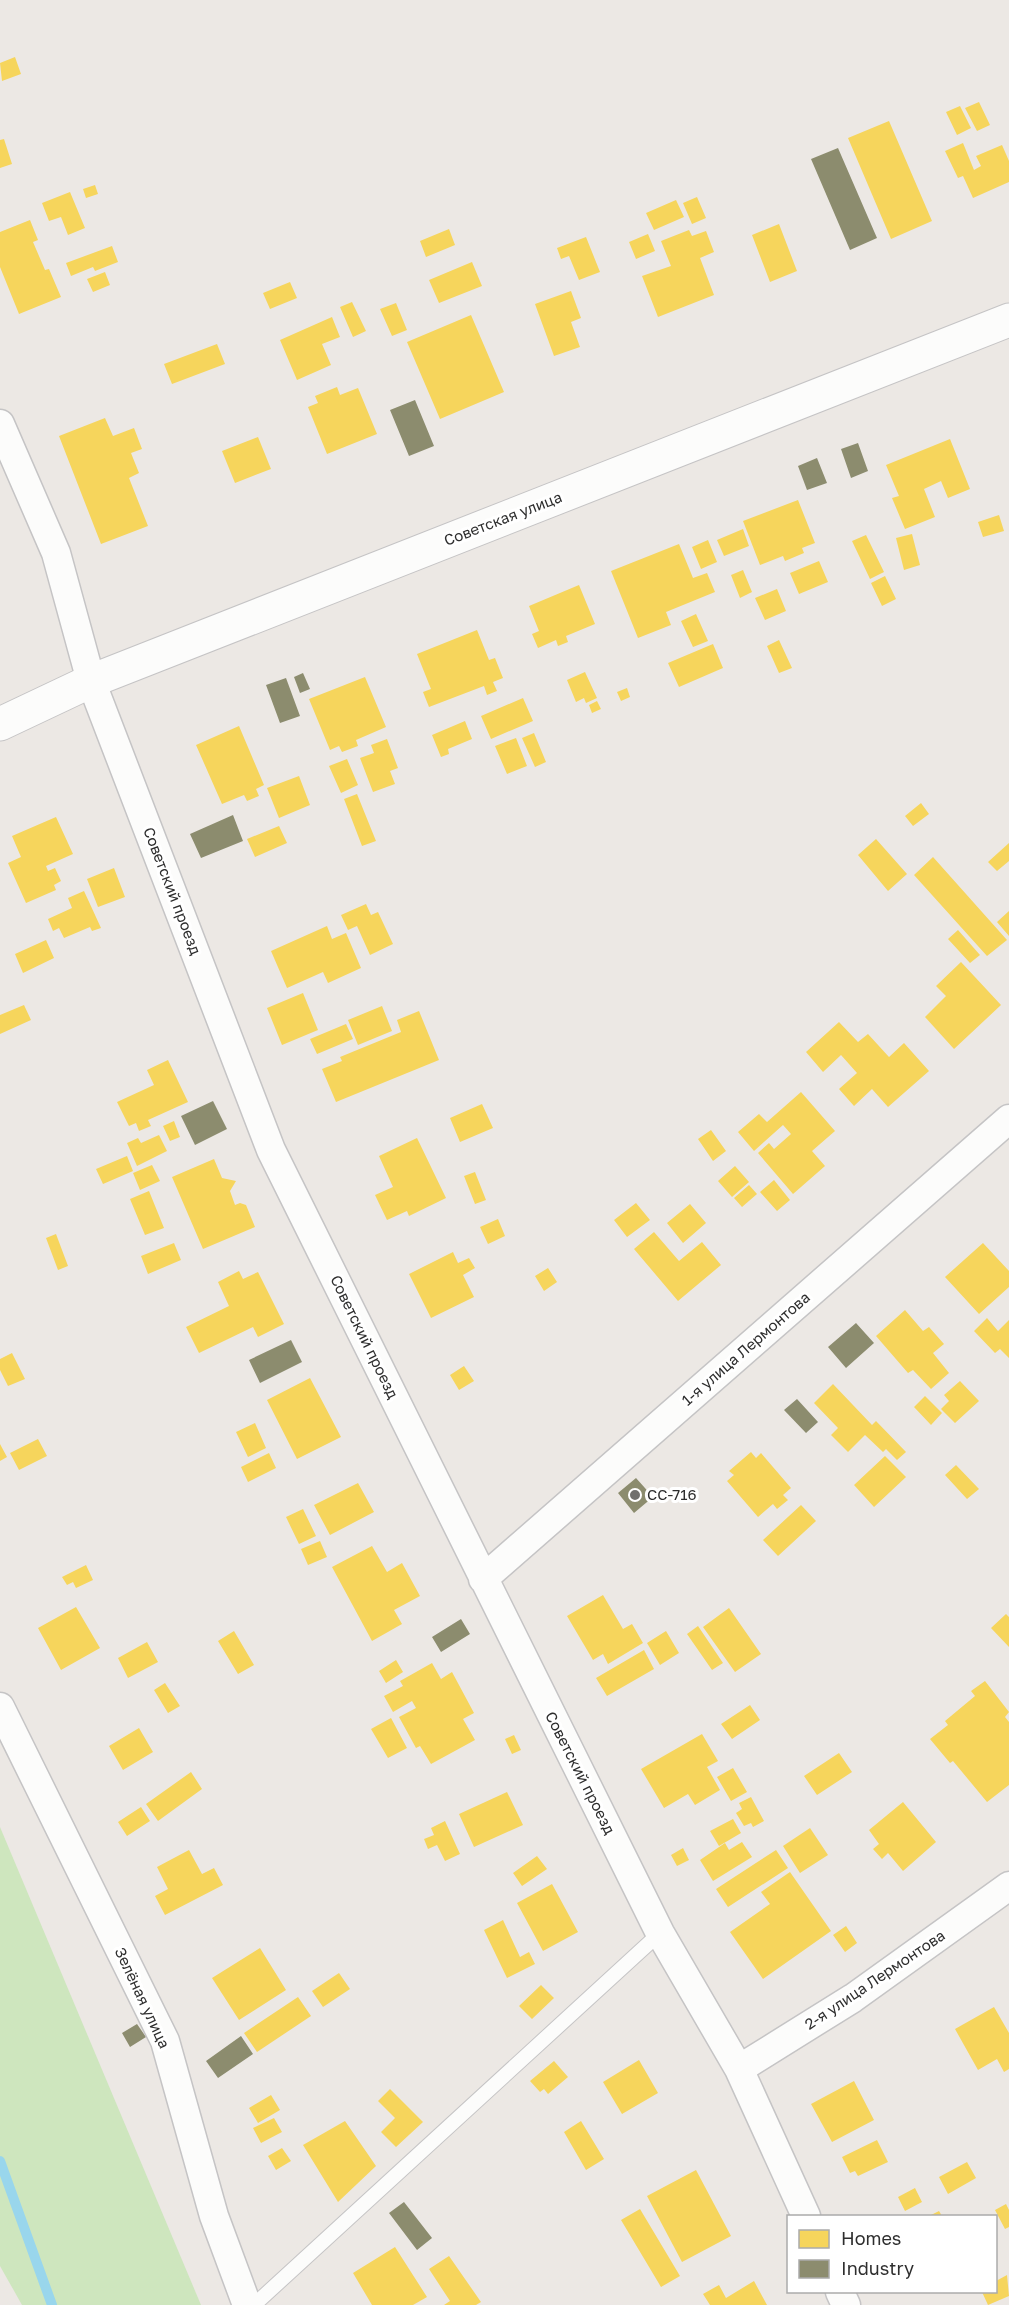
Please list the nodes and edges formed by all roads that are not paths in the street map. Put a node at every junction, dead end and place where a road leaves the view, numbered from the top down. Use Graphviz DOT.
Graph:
graph roads {
  1 [pos="1009,320"];
  2 [pos="0,424"];
  3 [pos="91,681"];
  4 [pos="0,724"];
  5 [pos="1009,1119"];
  6 [pos="483,1579"];
  7 [pos="0,1707"];
  8 [pos="1009,1886"];
  9 [pos="660,1933"];
  10 [pos="739,2069"];
  11 [pos="805,2215"];
  12 [pos="247,2305"];
  13 [pos="254,2305"];
  1 -- 3 [label="street, Советская улица"];
  2 -- 3 [label="street, Советский проезд"];
  3 -- 4 [label="street, Советская улица"];
  3 -- 6 [label="street, Советский проезд"];
  5 -- 6 [label="street, 1-я улица Лермонтова"];
  6 -- 9 [label="street, Советский проезд"];
  7 -- 12 [label="street, Зелёная улица"];
  8 -- 10 [label="street, 2-я улица Лермонтова"];
  9 -- 10 [label="street, Советский проезд"];
  9 -- 13 [label="lane"];
  10 -- 11 [label="street, Советский проезд"];
}
